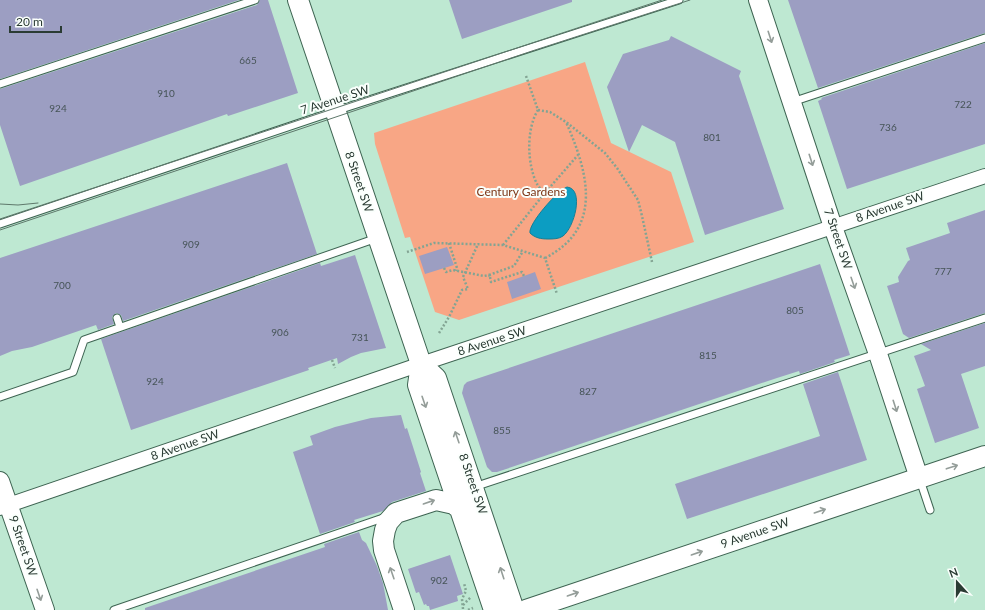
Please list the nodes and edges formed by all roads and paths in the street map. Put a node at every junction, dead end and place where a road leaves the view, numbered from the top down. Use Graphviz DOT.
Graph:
graph roads {
  1 [pos="255,0"];
  2 [pos="298,0"];
  3 [pos="679,0"];
  4 [pos="758,0"];
  5 [pos="985,38"];
  6 [pos="526,76"];
  7 [pos="0,84"];
  8 [pos="792,102"];
  9 [pos="538,110"];
  10 [pos="335,111"];
  11 [pos="566,122"];
  12 [pos="578,155"];
  13 [pos="985,176"];
  14 [pos="544,194"];
  15 [pos="0,224"];
  16 [pos="833,227"];
  17 [pos="378,238"];
  18 [pos="448,244"];
  19 [pos="478,244"];
  20 [pos="503,245"];
  21 [pos="523,251"];
  22 [pos="407,252"];
  23 [pos="545,258"];
  24 [pos="652,262"];
  25 [pos="444,268"];
  26 [pos="456,271"];
  27 [pos="490,275"];
  28 [pos="524,276"];
  29 [pos="557,294"];
  30 [pos="117,318"];
  31 [pos="985,318"];
  32 [pos="120,327"];
  33 [pos="439,333"];
  34 [pos="878,354"];
  35 [pos="332,360"];
  36 [pos="422,364"];
  37 [pos="335,368"];
  38 [pos="0,397"];
  39 [pos="985,456"];
  40 [pos="919,478"];
  41 [pos="0,481"];
  42 [pos="474,487"];
  43 [pos="4,506"];
  44 [pos="460,509"];
  45 [pos="930,510"];
  46 [pos="396,513"];
  47 [pos="462,577"];
  48 [pos="474,593"];
  49 [pos="473,608"];
  50 [pos="531,608"];
  51 [pos="45,610"];
  52 [pos="114,610"];
  53 [pos="404,610"];
  54 [pos="468,610"];
  55 [pos="494,610"];
  56 [pos="514,610"];
  1 -- 7 [label="lane"];
  2 -- 10 [label="main road, 8 Street SW"];
  3 -- 10 [label="lane, 7 Avenue SW"];
  4 -- 8 [label="street, 7 Street SW, one-way"];
  5 -- 8 [label="lane"];
  6 -- 9 [label="path"];
  8 -- 16 [label="street, 7 Street SW, one-way"];
  9 -- 11 [label="path"];
  9 -- 14 [label="path"];
  10 -- 15 [label="lane, 7 Avenue SW"];
  10 -- 17 [label="main road, 8 Street SW"];
  11 -- 12 [label="path"];
  11 -- 24 [label="path"];
  12 -- 14 [label="path"];
  12 -- 23 [label="path"];
  13 -- 16 [label="street, 8 Avenue SW"];
  14 -- 20 [label="path"];
  16 -- 34 [label="street, 7 Street SW, one-way"];
  16 -- 36 [label="street, 8 Avenue SW"];
  17 -- 32 [label="lane"];
  17 -- 36 [label="main road, 8 Street SW"];
  18 -- 19 [label="path"];
  18 -- 22 [label="path"];
  18 -- 26 [label="path, bridge"];
  19 -- 20 [label="path"];
  19 -- 33 [label="path"];
  20 -- 21 [label="path"];
  21 -- 23 [label="path"];
  21 -- 27 [label="path"];
  23 -- 29 [label="path"];
  25 -- 26 [label="path, bridge"];
  26 -- 27 [label="path, bridge"];
  27 -- 28 [label="path"];
  30 -- 32 [label="lane"];
  31 -- 34 [label="lane"];
  32 -- 38 [label="lane"];
  34 -- 40 [label="street, 7 Street SW, one-way"];
  34 -- 42 [label="lane"];
  35 -- 37 [label="path"];
  42 -- 36 [label="main road, 8 Street SW, one-way"];
  36 -- 43 [label="street, 8 Avenue SW"];
  36 -- 44 [label="main road, 8 Street SW, one-way"];
  40 -- 39 [label="main road, 9 Avenue SW, one-way"];
  40 -- 45 [label="lane"];
  50 -- 40 [label="main road, 9 Avenue SW, one-way"];
  41 -- 43 [label="street, 9 Street SW"];
  56 -- 42 [label="main road, 8 Street SW, one-way"];
  43 -- 51 [label="street, 9 Street SW, one-way"];
  46 -- 44 [label="main road, one-way"];
  44 -- 55 [label="main road, 8 Street SW"];
  46 -- 52 [label="lane"];
  53 -- 46 [label="main road, one-way"];
  47 -- 48 [label="path"];
  49 -- 54 [label="path"];
}
